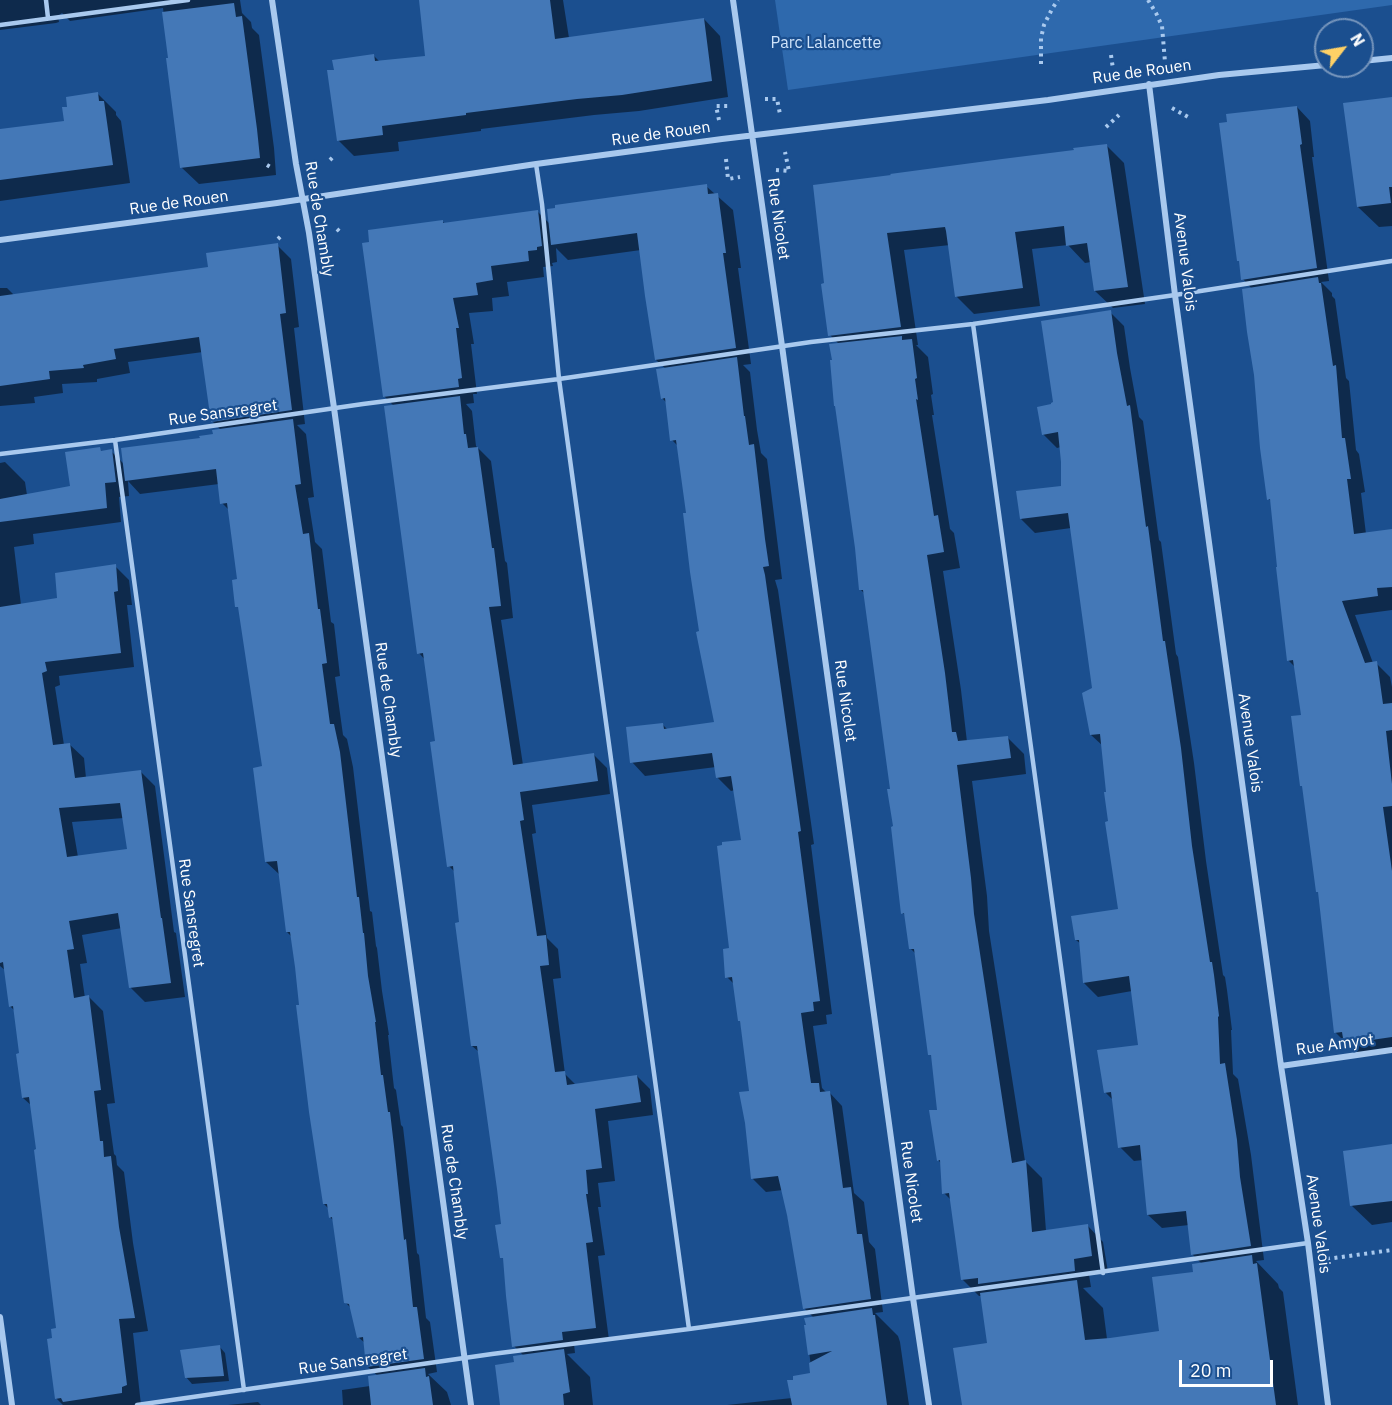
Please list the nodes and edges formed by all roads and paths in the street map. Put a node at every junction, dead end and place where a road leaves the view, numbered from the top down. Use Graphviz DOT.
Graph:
graph roads {
  1 [pos="46,0"];
  2 [pos="189,0"];
  3 [pos="272,0"];
  4 [pos="733,0"];
  5 [pos="1059,0"];
  6 [pos="1148,0"];
  7 [pos="48,18"];
  8 [pos="0,25"];
  9 [pos="1112,54"];
  10 [pos="1392,58"];
  11 [pos="1374,60"];
  12 [pos="1165,62"];
  13 [pos="1041,64"];
  14 [pos="1314,65"];
  15 [pos="1113,69"];
  16 [pos="1149,84"];
  17 [pos="761,99"];
  18 [pos="733,106"];
  19 [pos="1172,108"];
  20 [pos="780,115"];
  21 [pos="1119,115"];
  22 [pos="1188,117"];
  23 [pos="720,123"];
  24 [pos="1106,127"];
  25 [pos="752,136"];
  26 [pos="785,152"];
  27 [pos="334,155"];
  28 [pos="726,159"];
  29 [pos="330,160"];
  30 [pos="536,164"];
  31 [pos="774,170"];
  32 [pos="742,176"];
  33 [pos="303,199"];
  34 [pos="0,240"];
  35 [pos="1392,261"];
  36 [pos="1175,295"];
  37 [pos="973,324"];
  38 [pos="782,346"];
  39 [pos="559,379"];
  40 [pos="334,408"];
  41 [pos="115,440"];
  42 [pos="0,454"];
  43 [pos="1392,1050"];
  44 [pos="1281,1066"];
  45 [pos="1308,1243"];
  46 [pos="1392,1250"];
  47 [pos="1342,1256"];
  48 [pos="1103,1273"];
  49 [pos="913,1298"];
  50 [pos="0,1317"];
  51 [pos="688,1329"];
  52 [pos="465,1358"];
  53 [pos="244,1390"];
  54 [pos="12,1405"];
  55 [pos="137,1405"];
  56 [pos="471,1405"];
  57 [pos="929,1405"];
  58 [pos="1328,1405"];
  1 -- 7 [label="lane"];
  2 -- 7 [label="lane"];
  3 -- 33 [label="street, Rue de Chambly"];
  4 -- 25 [label="street, Rue Nicolet"];
  5 -- 13 [label="path"];
  6 -- 12 [label="path"];
  7 -- 8 [label="lane"];
  9 -- 15 [label="path"];
  10 -- 11 [label="street"];
  14 -- 16 [label="street, Rue de Rouen"];
  16 -- 25 [label="street, Rue de Rouen"];
  16 -- 36 [label="street, Avenue Valois"];
  17 -- 20 [label="path"];
  18 -- 23 [label="path"];
  19 -- 22 [label="path"];
  21 -- 24 [label="path"];
  25 -- 30 [label="street, Rue de Rouen"];
  25 -- 38 [label="street, Rue Nicolet"];
  26 -- 31 [label="path"];
  27 -- 29 [label="path"];
  28 -- 32 [label="path"];
  30 -- 33 [label="street, Rue de Rouen"];
  30 -- 39 [label="lane"];
  33 -- 34 [label="street, Rue de Rouen"];
  33 -- 40 [label="street, Rue de Chambly"];
  35 -- 36 [label="lane, Rue Sansregret"];
  36 -- 37 [label="lane, Rue Sansregret"];
  36 -- 44 [label="street, Avenue Valois"];
  37 -- 38 [label="lane, Rue Sansregret"];
  37 -- 48 [label="lane"];
  38 -- 39 [label="lane, Rue Sansregret"];
  38 -- 49 [label="street, Rue Nicolet"];
  39 -- 40 [label="lane, Rue Sansregret"];
  39 -- 51 [label="lane"];
  40 -- 41 [label="lane, Rue Sansregret"];
  40 -- 52 [label="street, Rue de Chambly"];
  41 -- 42 [label="lane, Rue Sansregret"];
  41 -- 53 [label="lane, Rue Sansregret"];
  43 -- 44 [label="street, Rue Amyot"];
  44 -- 45 [label="street, Avenue Valois"];
  45 -- 48 [label="lane, Rue Sansregret"];
  45 -- 58 [label="street, Avenue Valois"];
  46 -- 47 [label="path"];
  48 -- 49 [label="lane, Rue Sansregret"];
  49 -- 51 [label="lane, Rue Sansregret"];
  49 -- 57 [label="street, Rue Nicolet"];
  50 -- 54 [label="street"];
  51 -- 52 [label="lane, Rue Sansregret"];
  52 -- 53 [label="lane, Rue Sansregret"];
  52 -- 56 [label="street, Rue de Chambly"];
  53 -- 55 [label="lane, Rue Sansregret"];
}
